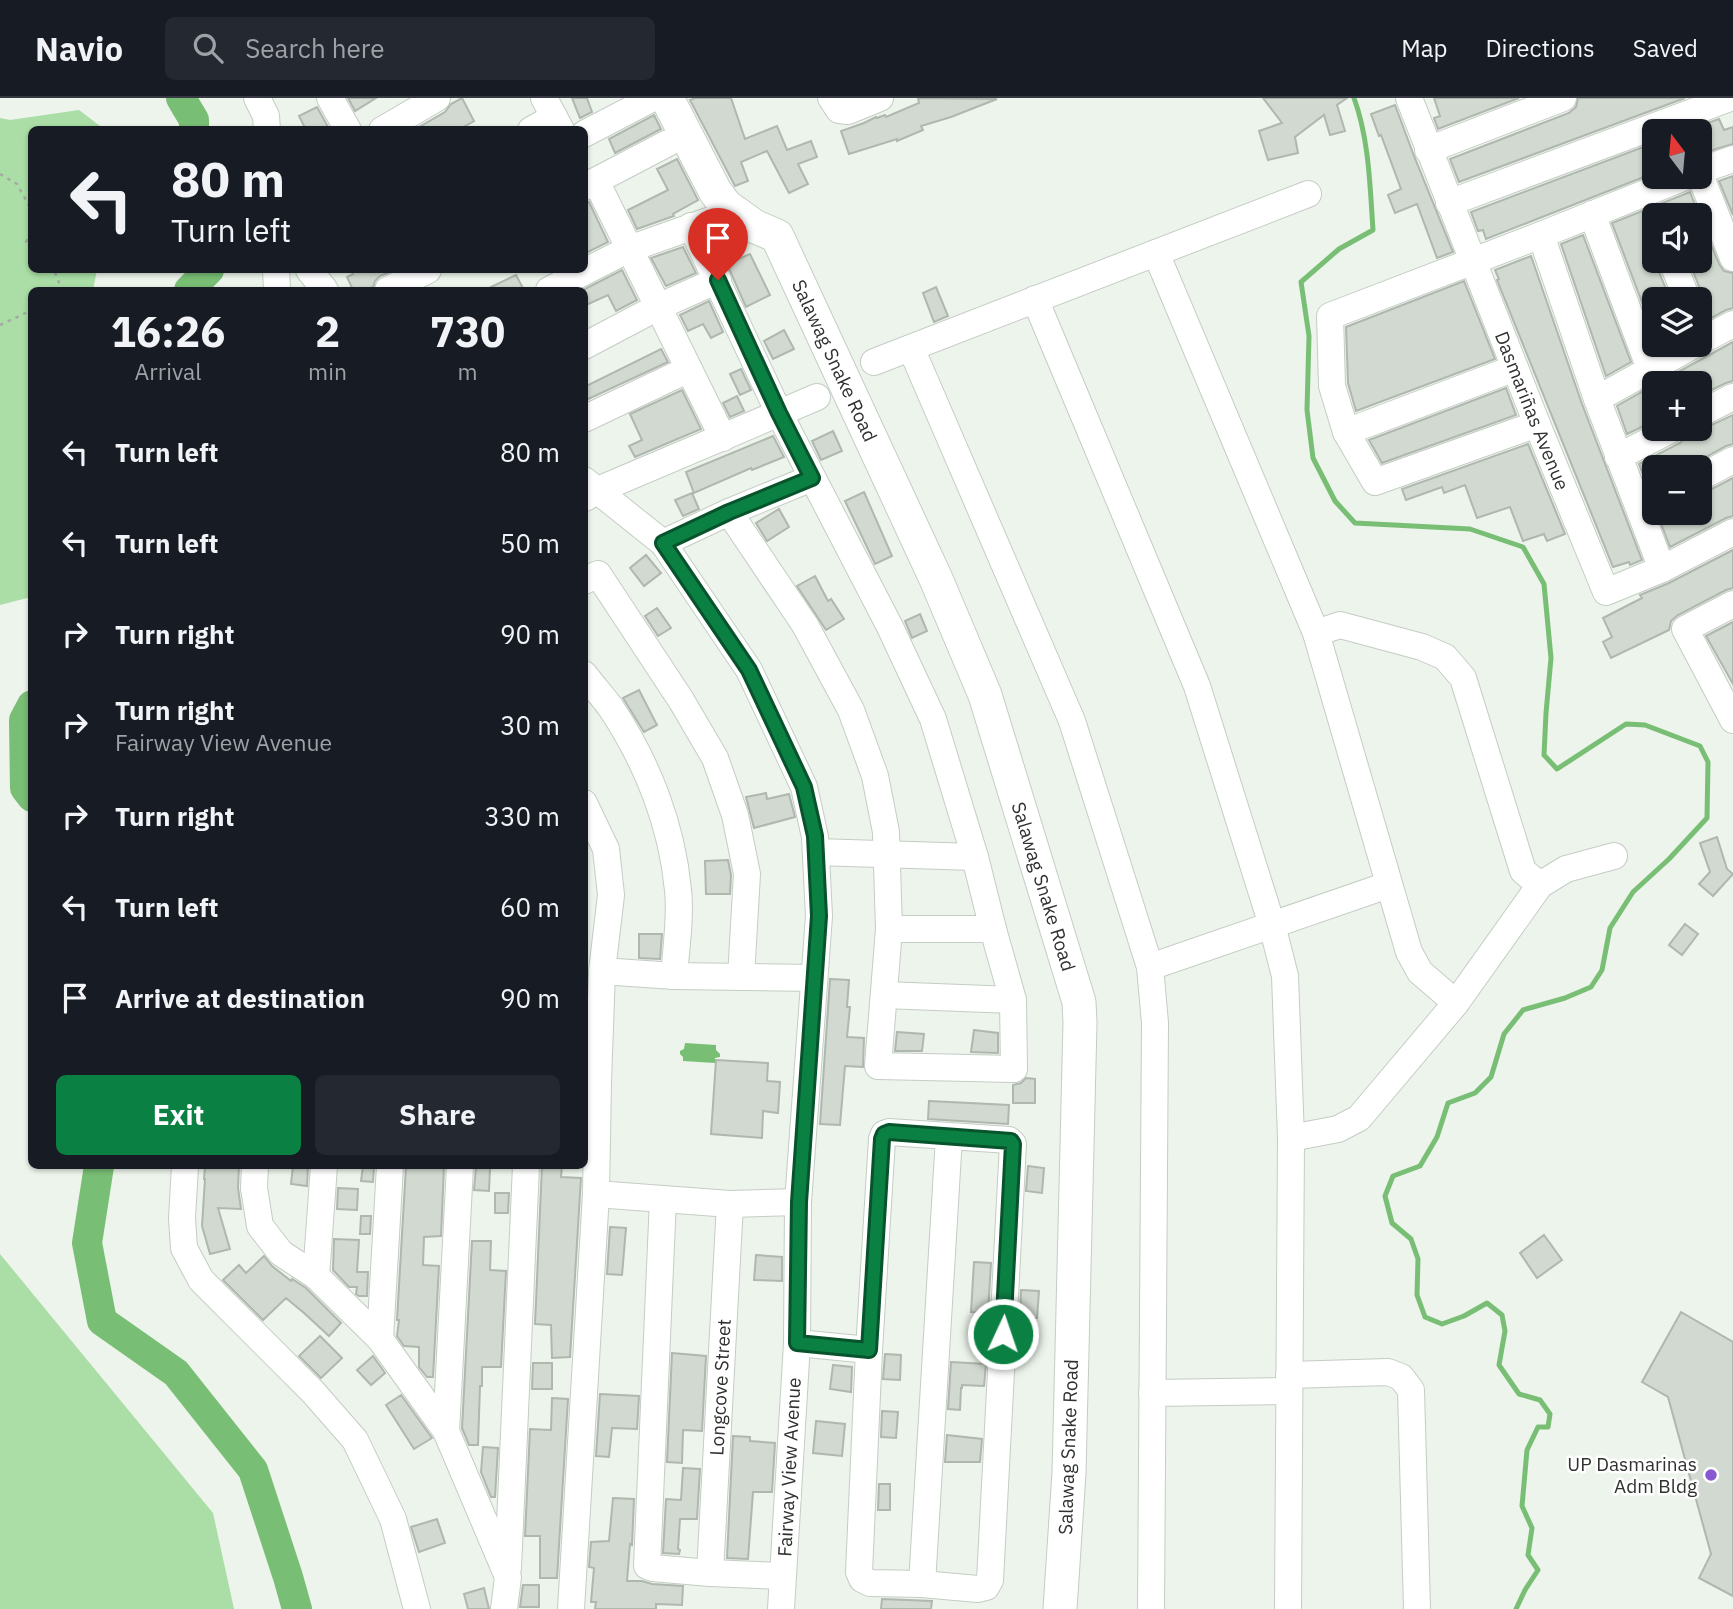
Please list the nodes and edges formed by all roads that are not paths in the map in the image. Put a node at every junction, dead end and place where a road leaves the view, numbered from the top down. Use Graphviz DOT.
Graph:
graph roads {
  1 [pos="257,98"];
  2 [pos="330,98"];
  3 [pos="438,98"];
  4 [pos="831,98"];
  5 [pos="880,98"];
  6 [pos="1409,98"];
  7 [pos="1563,98"];
  8 [pos="1730,98"];
  9 [pos="658,99"];
  10 [pos="553,115"];
  11 [pos="266,126"];
  12 [pos="346,126"];
  13 [pos="389,126"];
  14 [pos="537,126"];
  15 [pos="588,132"];
  16 [pos="668,143"];
  17 [pos="1428,150"];
  18 [pos="1733,159"];
  19 [pos="1712,167"];
  20 [pos="590,184"];
  21 [pos="1669,189"];
  22 [pos="1706,189"];
  23 [pos="1308,194"];
  24 [pos="1449,203"];
  25 [pos="1651,203"];
  26 [pos="1642,205"];
  27 [pos="1592,214"];
  28 [pos="1541,235"];
  29 [pos="629,248"];
  30 [pos="1156,253"];
  31 [pos="1733,258"];
  32 [pos="1473,261"];
  33 [pos="588,270"];
  34 [pos="311,273"];
  35 [pos="422,273"];
  36 [pos="581,273"];
  37 [pos="718,280"];
  38 [pos="323,287"];
  39 [pos="394,287"];
  40 [pos="555,287"];
  41 [pos="1035,299"];
  42 [pos="659,307"];
  43 [pos="1733,324"];
  44 [pos="1712,333"];
  45 [pos="588,344"];
  46 [pos="911,348"];
  47 [pos="1670,357"];
  48 [pos="874,362"];
  49 [pos="1515,368"];
  50 [pos="689,369"];
  51 [pos="1650,369"];
  52 [pos="817,397"];
  53 [pos="1733,397"];
  54 [pos="1597,399"];
  55 [pos="1712,408"];
  56 [pos="779,413"];
  57 [pos="588,417"];
  58 [pos="1537,424"];
  59 [pos="1346,432"];
  60 [pos="723,438"];
  61 [pos="1649,441"];
  62 [pos="1618,457"];
  63 [pos="1733,460"];
  64 [pos="1712,471"];
  65 [pos="812,478"];
  66 [pos="589,490"];
  67 [pos="1642,499"];
  68 [pos="729,512"];
  69 [pos="1651,525"];
  70 [pos="1733,532"];
  71 [pos="663,543"];
  72 [pos="1662,569"];
  73 [pos="588,579"];
  74 [pos="1733,604"];
  75 [pos="1315,633"];
  76 [pos="588,679"];
  77 [pos="1724,679"];
  78 [pos="1733,720"];
  79 [pos="588,811"];
  80 [pos="816,852"];
  81 [pos="1024,852"];
  82 [pos="887,854"];
  83 [pos="1614,856"];
  84 [pos="975,857"];
  85 [pos="1388,885"];
  86 [pos="1540,885"];
  87 [pos="1272,925"];
  88 [pos="889,929"];
  89 [pos="993,929"];
  90 [pos="1150,967"];
  91 [pos="602,971"];
  92 [pos="674,976"];
  93 [pos="741,977"];
  94 [pos="814,978"];
  95 [pos="884,995"];
  96 [pos="1013,1000"];
  97 [pos="1456,1003"];
  98 [pos="591,1081"];
  99 [pos="949,1137"];
  100 [pos="1291,1138"];
  101 [pos="185,1169"];
  102 [pos="255,1169"];
  103 [pos="324,1169"];
  104 [pos="390,1169"];
  105 [pos="460,1169"];
  106 [pos="526,1169"];
  107 [pos="596,1194"];
  108 [pos="663,1199"];
  109 [pos="799,1202"];
  110 [pos="730,1204"];
  111 [pos="316,1276"];
  112 [pos="380,1339"];
  113 [pos="797,1343"];
  114 [pos="869,1350"];
  115 [pos="1289,1383"];
  116 [pos="1152,1393"];
  117 [pos="446,1432"];
  118 [pos="710,1573"];
  119 [pos="783,1576"];
  120 [pos="508,1577"];
  121 [pos="922,1584"];
  122 [pos="417,1609"];
  123 [pos="504,1609"];
  124 [pos="571,1609"];
  125 [pos="781,1609"];
  126 [pos="1043,1609"];
  127 [pos="1060,1609"];
  128 [pos="1151,1609"];
  129 [pos="1288,1609"];
  130 [pos="1417,1609"];
  1 -- 11 [label="street"];
  2 -- 12 [label="street"];
  3 -- 13 [label="street"];
  4 -- 5 [label="street"];
  6 -- 17 [label="street, Dasmariñas Avenue"];
  7 -- 17 [label="street"];
  8 -- 24 [label="street"];
  9 -- 15 [label="street"];
  9 -- 81 [label="main road, Salawag Snake Road"];
  10 -- 14 [label="street"];
  16 -- 20 [label="street"];
  17 -- 24 [label="street, Dasmariñas Avenue"];
  18 -- 19 [label="street"];
  20 -- 29 [label="street"];
  21 -- 25 [label="street"];
  22 -- 31 [label="street"];
  23 -- 30 [label="street"];
  24 -- 32 [label="street, Dasmariñas Avenue"];
  26 -- 27 [label="street"];
  27 -- 28 [label="street"];
  27 -- 51 [label="street"];
  28 -- 32 [label="street"];
  28 -- 54 [label="street"];
  29 -- 33 [label="street"];
  29 -- 37 [label="street"];
  29 -- 42 [label="street"];
  30 -- 41 [label="street"];
  30 -- 75 [label="street"];
  32 -- 49 [label="street, Dasmariñas Avenue"];
  32 -- 59 [label="street"];
  34 -- 38 [label="street"];
  35 -- 39 [label="street"];
  36 -- 40 [label="street"];
  37 -- 42 [label="street"];
  37 -- 56 [label="street"];
  41 -- 46 [label="street"];
  41 -- 87 [label="street"];
  42 -- 45 [label="street"];
  42 -- 50 [label="street"];
  43 -- 44 [label="street"];
  46 -- 48 [label="street"];
  46 -- 90 [label="street"];
  47 -- 51 [label="street"];
  49 -- 58 [label="street, Dasmariñas Avenue"];
  49 -- 59 [label="street"];
  50 -- 57 [label="street"];
  50 -- 60 [label="street"];
  51 -- 54 [label="street"];
  52 -- 56 [label="street"];
  53 -- 55 [label="street"];
  54 -- 62 [label="street"];
  56 -- 60 [label="street"];
  56 -- 65 [label="street"];
  58 -- 59 [label="street"];
  58 -- 72 [label="street, Dasmariñas Avenue"];
  60 -- 66 [label="street"];
  61 -- 62 [label="street"];
  62 -- 67 [label="street"];
  63 -- 64 [label="street"];
  65 -- 68 [label="street"];
  65 -- 84 [label="street"];
  66 -- 71 [label="street, Fairway View Avenue"];
  68 -- 71 [label="street"];
  68 -- 82 [label="street"];
  69 -- 72 [label="street"];
  70 -- 72 [label="street, Dasmariñas Avenue"];
  71 -- 80 [label="street, Fairway View Avenue"];
  73 -- 93 [label="street"];
  74 -- 77 [label="street"];
  75 -- 85 [label="street"];
  75 -- 86 [label="street"];
  76 -- 92 [label="street"];
  77 -- 78 [label="street"];
  79 -- 91 [label="street"];
  80 -- 82 [label="street"];
  80 -- 94 [label="street, Fairway View Avenue"];
  81 -- 126 [label="main road, Salawag Snake Road"];
  81 -- 127 [label="main road, Salawag Snake Road"];
  82 -- 84 [label="street"];
  82 -- 88 [label="street"];
  83 -- 86 [label="street"];
  84 -- 89 [label="street"];
  85 -- 87 [label="street"];
  85 -- 97 [label="street"];
  86 -- 97 [label="street"];
  87 -- 90 [label="street"];
  87 -- 100 [label="street"];
  88 -- 89 [label="street"];
  88 -- 95 [label="street"];
  89 -- 96 [label="street"];
  90 -- 116 [label="street"];
  91 -- 92 [label="street"];
  91 -- 98 [label="street"];
  92 -- 93 [label="street"];
  93 -- 94 [label="street"];
  94 -- 109 [label="street, Fairway View Avenue"];
  95 -- 96 [label="street"];
  95 -- 96 [label="street"];
  97 -- 100 [label="street"];
  98 -- 107 [label="street"];
  99 -- 114 [label="street"];
  99 -- 121 [label="street"];
  99 -- 121 [label="street"];
  100 -- 115 [label="street"];
  101 -- 122 [label="street"];
  102 -- 111 [label="street"];
  103 -- 111 [label="street"];
  104 -- 112 [label="street"];
  105 -- 117 [label="street"];
  106 -- 120 [label="street"];
  107 -- 108 [label="street"];
  107 -- 124 [label="street"];
  108 -- 110 [label="street"];
  108 -- 118 [label="street"];
  109 -- 110 [label="street"];
  109 -- 113 [label="street, Fairway View Avenue"];
  110 -- 118 [label="street, Longcove Street"];
  111 -- 112 [label="street"];
  112 -- 117 [label="street"];
  113 -- 114 [label="street"];
  113 -- 119 [label="street, Fairway View Avenue"];
  114 -- 121 [label="street"];
  115 -- 116 [label="street"];
  115 -- 129 [label="street"];
  115 -- 130 [label="street"];
  116 -- 128 [label="street"];
  117 -- 120 [label="street"];
  118 -- 119 [label="street"];
  119 -- 125 [label="street, Fairway View Avenue"];
  120 -- 123 [label="street"];
}
